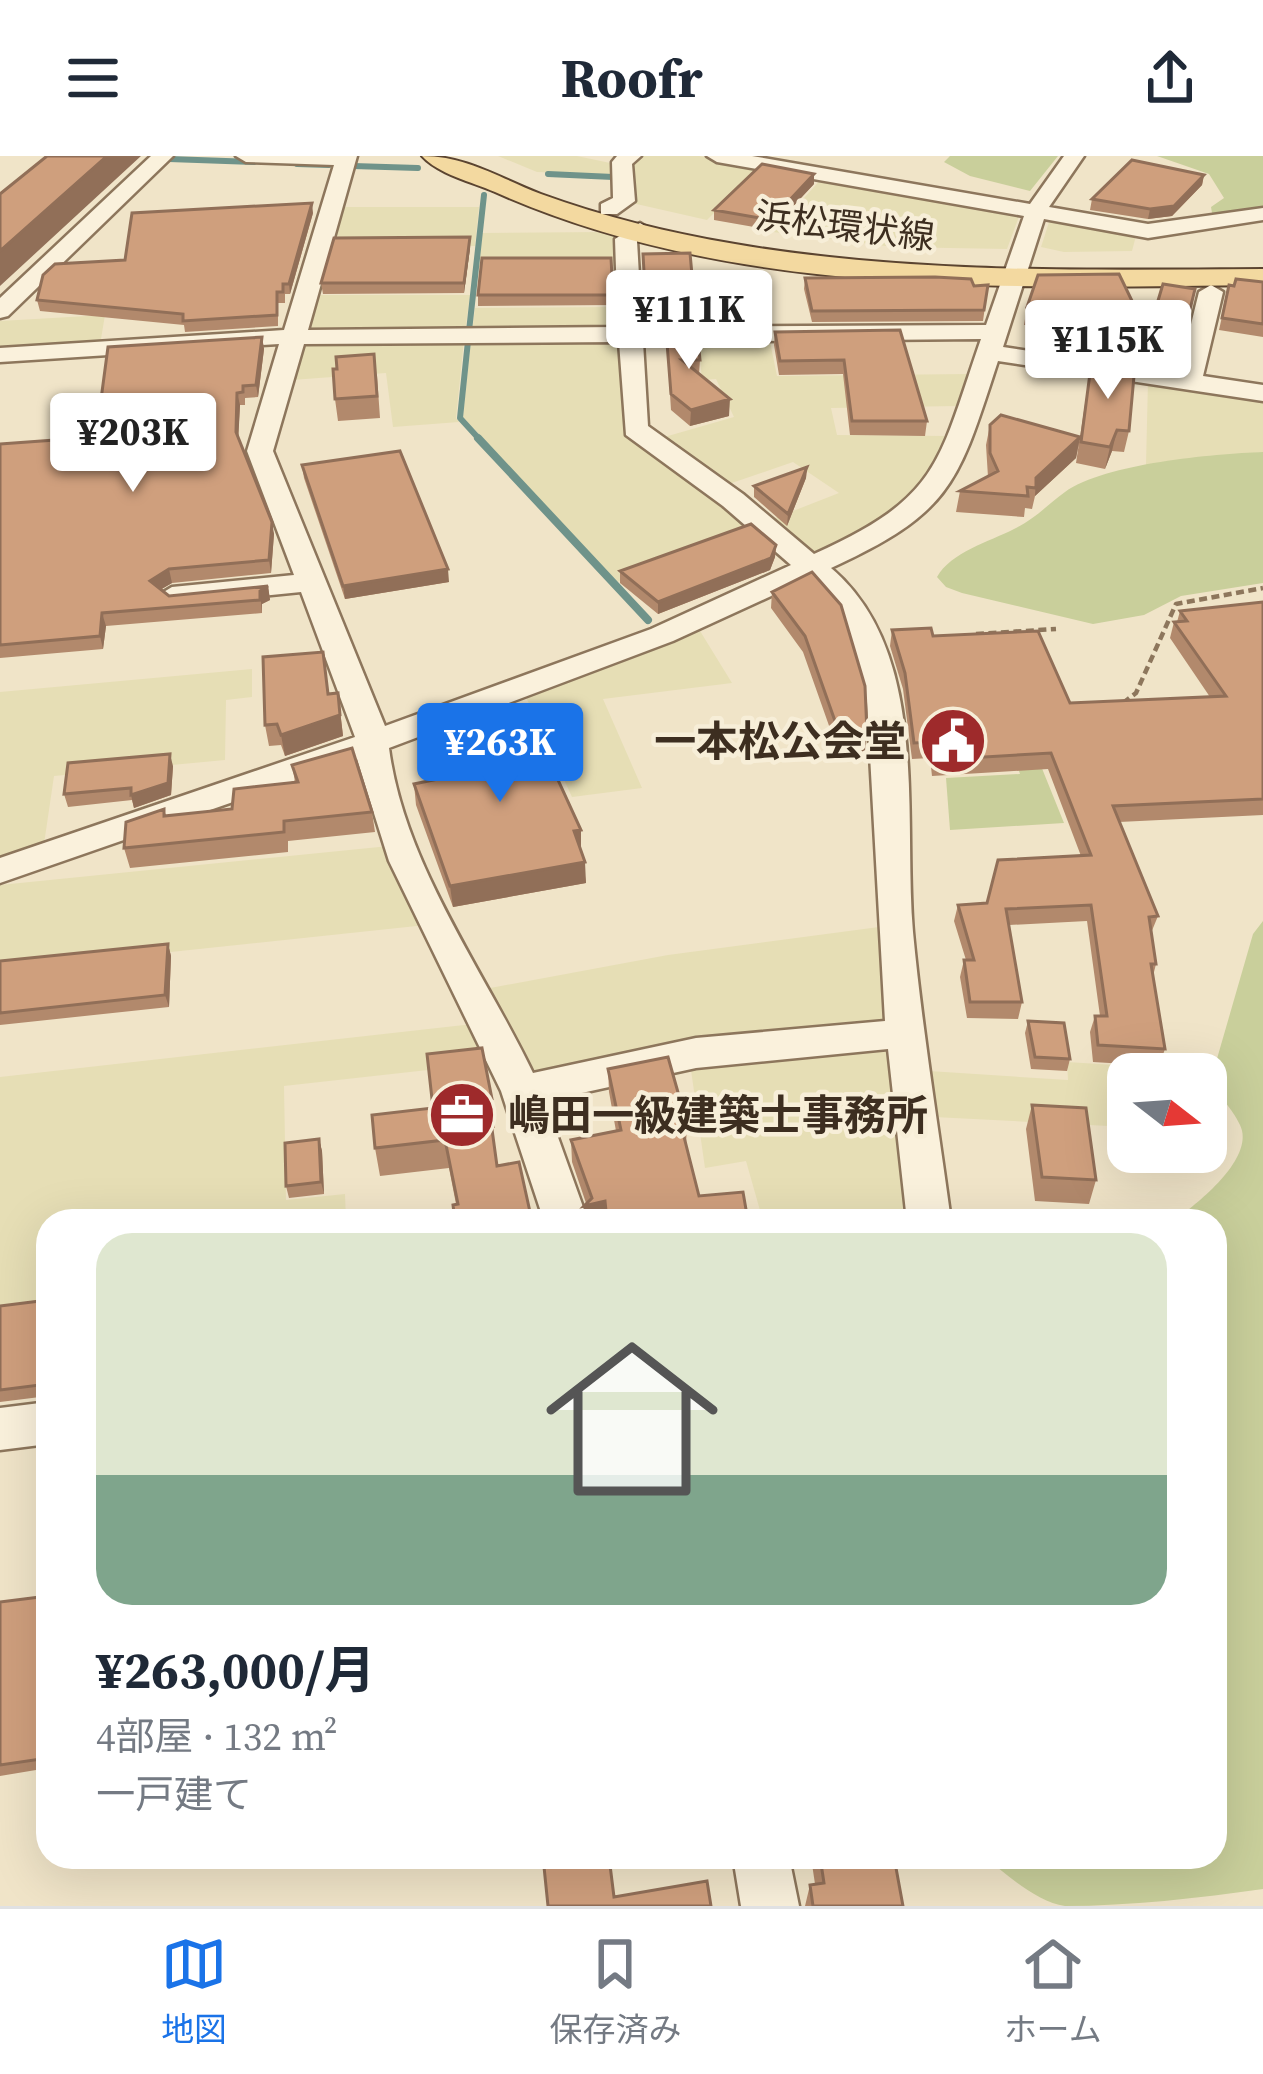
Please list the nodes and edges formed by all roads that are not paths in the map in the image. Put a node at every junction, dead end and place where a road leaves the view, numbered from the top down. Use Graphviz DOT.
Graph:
graph roads {
  1 [pos="163,156"];
  2 [pos="246,156"];
  3 [pos="434,156"];
  4 [pos="466,156"];
  5 [pos="631,156"];
  6 [pos="717,156"];
  7 [pos="1074,156"];
  8 [pos="346,158"];
  9 [pos="1037,208"];
  10 [pos="609,209"];
  11 [pos="1263,214"];
  12 [pos="640,230"];
  13 [pos="1263,262"];
  14 [pos="1017,271"];
  15 [pos="1263,277"];
  16 [pos="1211,292"];
  17 [pos="0,311"];
  18 [pos="631,334"];
  19 [pos="296,338"];
  20 [pos="993,342"];
  21 [pos="0,356"];
  22 [pos="1189,382"];
  23 [pos="1263,393"];
  24 [pos="814,568"];
  25 [pos="314,582"];
  26 [pos="172,596"];
  27 [pos="370,743"];
  28 [pos="0,871"];
  29 [pos="907,1033"];
  30 [pos="520,1091"];
  31 [pos="562,1209"];
  32 [pos="928,1209"];
  33 [pos="36,1424"];
  34 [pos="0,1429"];
  35 [pos="763,1869"];
  36 [pos="770,1906"];
  1 -- 17 [label="street"];
  2 -- 8 [label="street"];
  3 -- 12 [label="main road, 浜松環状線"];
  4 -- 10 [label="main road, 浜松環状線"];
  5 -- 10 [label="street"];
  6 -- 9 [label="street"];
  7 -- 9 [label="street"];
  8 -- 19 [label="street"];
  9 -- 11 [label="street"];
  9 -- 14 [label="street"];
  10 -- 14 [label="main road, 浜松環状線"];
  12 -- 14 [label="main road, 浜松環状線"];
  12 -- 18 [label="street"];
  13 -- 14 [label="main road, 浜松環状線"];
  14 -- 15 [label="main road, 浜松環状線"];
  14 -- 20 [label="street"];
  16 -- 22 [label="street"];
  18 -- 19 [label="street"];
  18 -- 20 [label="street"];
  18 -- 24 [label="street"];
  19 -- 21 [label="street"];
  19 -- 25 [label="street"];
  20 -- 22 [label="street"];
  20 -- 24 [label="street"];
  22 -- 23 [label="street"];
  24 -- 27 [label="street"];
  24 -- 29 [label="street"];
  25 -- 26 [label="street"];
  25 -- 27 [label="street"];
  27 -- 28 [label="street"];
  27 -- 30 [label="street"];
  29 -- 30 [label="street"];
  29 -- 32 [label="street"];
  30 -- 31 [label="street"];
  33 -- 34 [label="street"];
  35 -- 36 [label="street"];
}
